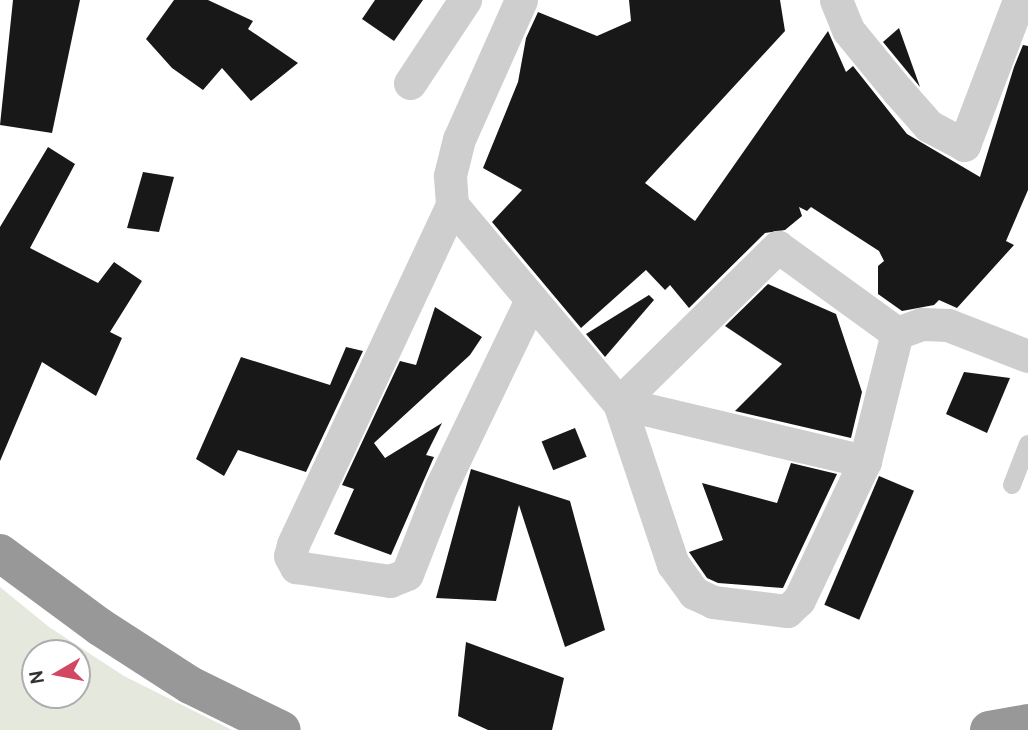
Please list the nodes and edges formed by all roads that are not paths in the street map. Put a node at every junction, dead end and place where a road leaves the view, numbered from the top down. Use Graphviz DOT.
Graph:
graph roads {
  1 [pos="465,0"];
  2 [pos="521,0"];
  3 [pos="836,0"];
  4 [pos="1019,0"];
  5 [pos="410,83"];
  6 [pos="452,205"];
  7 [pos="530,302"];
  8 [pos="897,333"];
  9 [pos="1028,356"];
  10 [pos="619,403"];
  11 [pos="1028,444"];
  12 [pos="865,461"];
  13 [pos="1012,485"];
  14 [pos="0,552"];
  15 [pos="1028,723"];
  16 [pos="282,730"];
  17 [pos="989,730"];
  1 -- 5 [label="street"];
  2 -- 6 [label="street"];
  3 -- 4 [label="street"];
  6 -- 7 [label="street"];
  6 -- 7 [label="street"];
  7 -- 10 [label="street"];
  8 -- 9 [label="street"];
  8 -- 10 [label="street"];
  8 -- 12 [label="street"];
  10 -- 12 [label="street"];
  10 -- 12 [label="street"];
  11 -- 13 [label="lane"];
  14 -- 16 [label="highway"];
  15 -- 17 [label="highway"];
}
